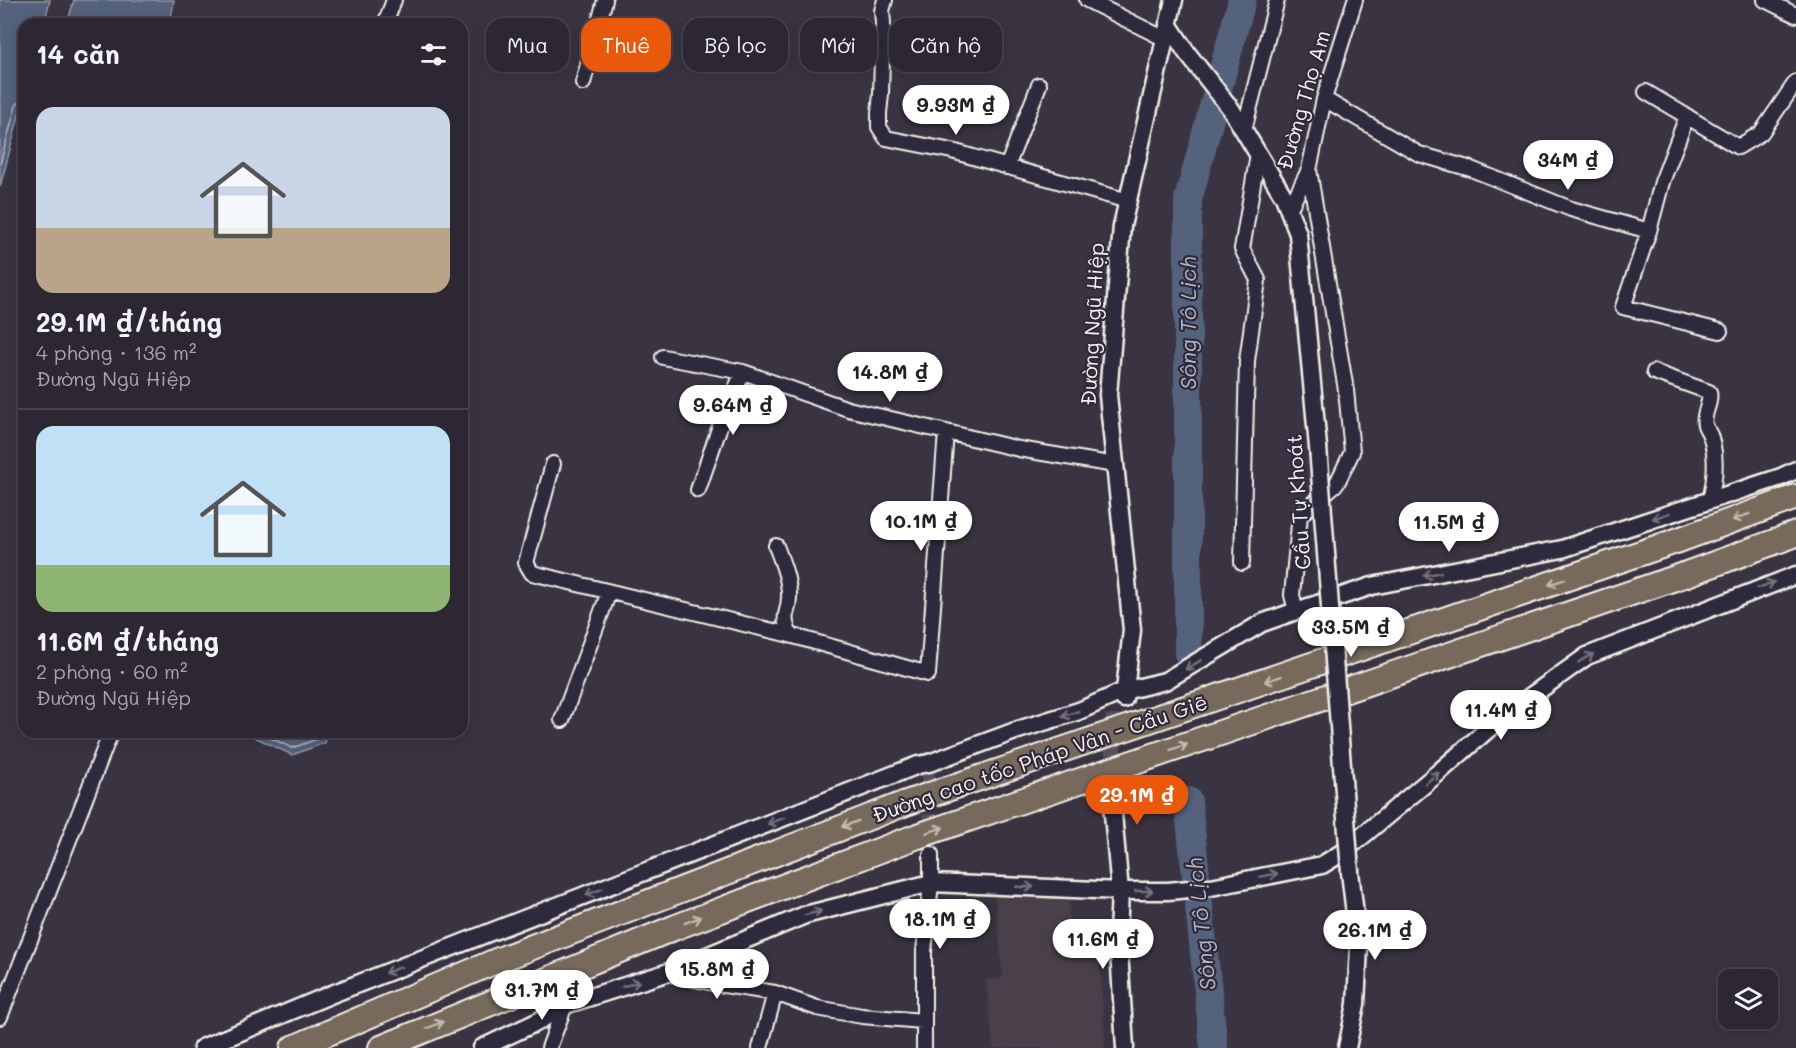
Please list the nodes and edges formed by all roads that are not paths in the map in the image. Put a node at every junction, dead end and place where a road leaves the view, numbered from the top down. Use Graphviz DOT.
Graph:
graph roads {
  1 [pos="394,0"];
  2 [pos="605,0"];
  3 [pos="885,0"];
  4 [pos="1087,0"];
  5 [pos="1174,0"];
  6 [pos="1277,0"];
  7 [pos="1355,0"];
  8 [pos="1765,0"];
  9 [pos="1796,15"];
  10 [pos="387,18"];
  11 [pos="1167,32"];
  12 [pos="1796,81"];
  13 [pos="583,83"];
  14 [pos="1039,84"];
  15 [pos="1646,92"];
  16 [pos="1324,99"];
  17 [pos="1687,116"];
  18 [pos="1244,130"];
  19 [pos="1258,154"];
  20 [pos="1007,167"];
  21 [pos="1309,170"];
  22 [pos="1128,201"];
  23 [pos="1289,210"];
  24 [pos="1649,231"];
  25 [pos="1720,331"];
  26 [pos="663,357"];
  27 [pos="743,372"];
  28 [pos="1654,372"];
  29 [pos="946,432"];
  30 [pos="553,464"];
  31 [pos="1115,465"];
  32 [pos="1796,470"];
  33 [pos="698,490"];
  34 [pos="1796,497"];
  35 [pos="1710,500"];
  36 [pos="1796,534"];
  37 [pos="776,546"];
  38 [pos="1242,562"];
  39 [pos="1796,575"];
  40 [pos="609,592"];
  41 [pos="1296,611"];
  42 [pos="790,635"];
  43 [pos="1121,699"];
  44 [pos="562,720"];
  45 [pos="109,738"];
  46 [pos="1117,802"];
  47 [pos="931,854"];
  48 [pos="931,883"];
  49 [pos="1120,891"];
  50 [pos="666,973"];
  51 [pos="775,993"];
  52 [pos="565,1005"];
  53 [pos="0,1017"];
  54 [pos="923,1022"];
  55 [pos="202,1048"];
  56 [pos="293,1048"];
  57 [pos="381,1048"];
  58 [pos="482,1048"];
  59 [pos="549,1048"];
  60 [pos="760,1048"];
  61 [pos="924,1048"];
  62 [pos="1125,1048"];
  63 [pos="1347,1048"];
  1 -- 10 [label="street"];
  2 -- 13 [label="street"];
  3 -- 20 [label="street"];
  4 -- 11 [label="street"];
  5 -- 11 [label="street, Đường Ngũ Hiệp"];
  6 -- 18 [label="street"];
  7 -- 16 [label="street, Đường Thọ Am"];
  8 -- 9 [label="street"];
  11 -- 18 [label="street, Cầu Tự Khoát"];
  11 -- 22 [label="street, Đường Ngũ Hiệp"];
  12 -- 17 [label="street"];
  14 -- 20 [label="street"];
  15 -- 17 [label="street"];
  16 -- 21 [label="street, Đường Thọ Am"];
  16 -- 24 [label="street"];
  17 -- 24 [label="street"];
  18 -- 19 [label="street, Cầu Tự Khoát"];
  19 -- 23 [label="street, Cầu Tự Khoát"];
  19 -- 38 [label="street"];
  20 -- 22 [label="street"];
  21 -- 23 [label="street, Đường Thọ Am"];
  21 -- 41 [label="street"];
  22 -- 31 [label="street, Đường Ngũ Hiệp"];
  23 -- 63 [label="street, Cầu Tự Khoát, bridge"];
  24 -- 25 [label="street"];
  26 -- 27 [label="street"];
  27 -- 29 [label="street"];
  27 -- 33 [label="street"];
  28 -- 35 [label="street"];
  29 -- 31 [label="street"];
  29 -- 42 [label="street"];
  30 -- 40 [label="street"];
  31 -- 43 [label="street, Đường Ngũ Hiệp"];
  32 -- 35 [label="street"];
  34 -- 56 [label="highway, Đường cao tốc Pháp Vân - Cầu Giẽ, one-way"];
  35 -- 41 [label="street, one-way"];
  57 -- 36 [label="highway, Đường cao tốc Pháp Vân - Cầu Giẽ, one-way"];
  37 -- 42 [label="street"];
  49 -- 39 [label="street, one-way"];
  40 -- 42 [label="street"];
  40 -- 44 [label="street"];
  41 -- 43 [label="street, one-way"];
  43 -- 55 [label="street, one-way"];
  45 -- 53 [label="street"];
  46 -- 49 [label="street"];
  47 -- 48 [label="street"];
  48 -- 49 [label="street, one-way"];
  50 -- 48 [label="street, one-way"];
  48 -- 54 [label="street"];
  49 -- 62 [label="street"];
  50 -- 51 [label="street"];
  52 -- 50 [label="street, one-way"];
  51 -- 54 [label="street"];
  51 -- 60 [label="street"];
  52 -- 58 [label="street"];
  52 -- 59 [label="street"];
  54 -- 61 [label="street"];
}
